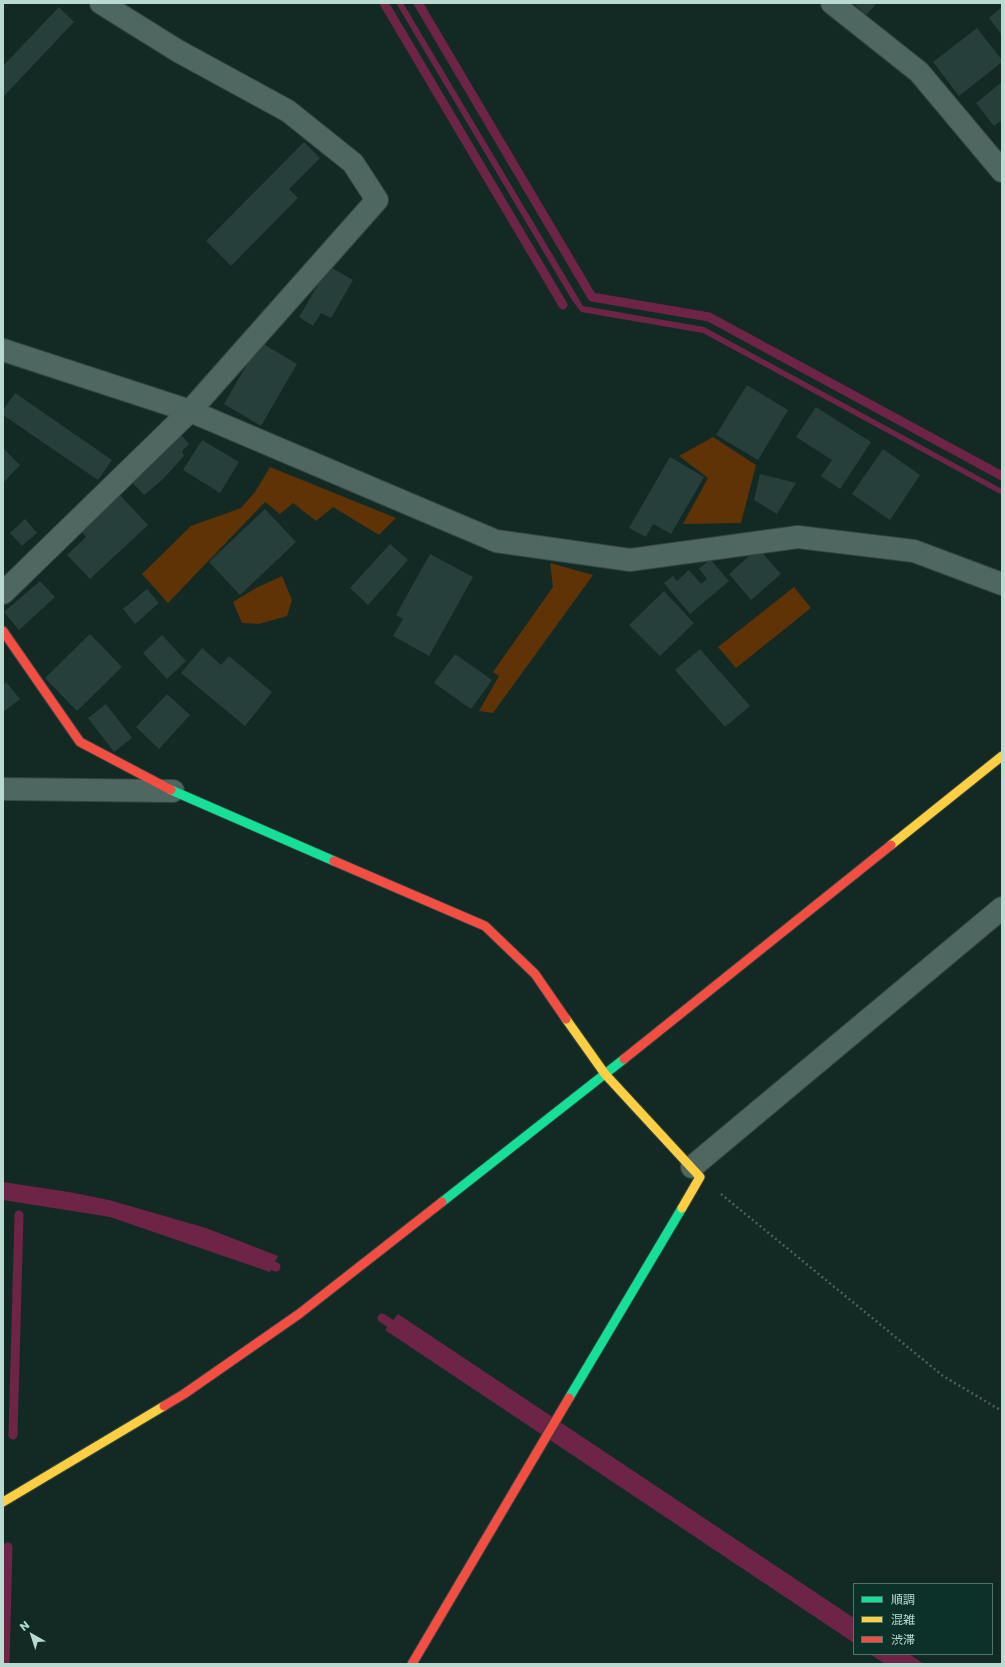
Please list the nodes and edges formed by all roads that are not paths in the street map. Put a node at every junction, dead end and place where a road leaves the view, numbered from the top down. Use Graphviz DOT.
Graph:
graph roads {
  1 [pos="101,3"];
  2 [pos="832,3"];
  3 [pos="1002,171"];
  4 [pos="3,350"];
  5 [pos="190,411"];
  6 [pos="1002,584"];
  7 [pos="3,593"];
  8 [pos="3,631"];
  9 [pos="1002,756"];
  10 [pos="3,789"];
  11 [pos="173,791"];
  12 [pos="1002,908"];
  13 [pos="605,1074"];
  14 [pos="696,1172"];
  15 [pos="3,1502"];
  16 [pos="412,1664"];
  1 -- 5 [label="street"];
  2 -- 3 [label="street"];
  4 -- 5 [label="street"];
  5 -- 6 [label="street"];
  5 -- 7 [label="street"];
  8 -- 11 [label="street"];
  9 -- 13 [label="street"];
  10 -- 11 [label="street"];
  11 -- 13 [label="street"];
  12 -- 14 [label="street"];
  13 -- 14 [label="street"];
  13 -- 15 [label="street"];
  14 -- 16 [label="street"];
}
